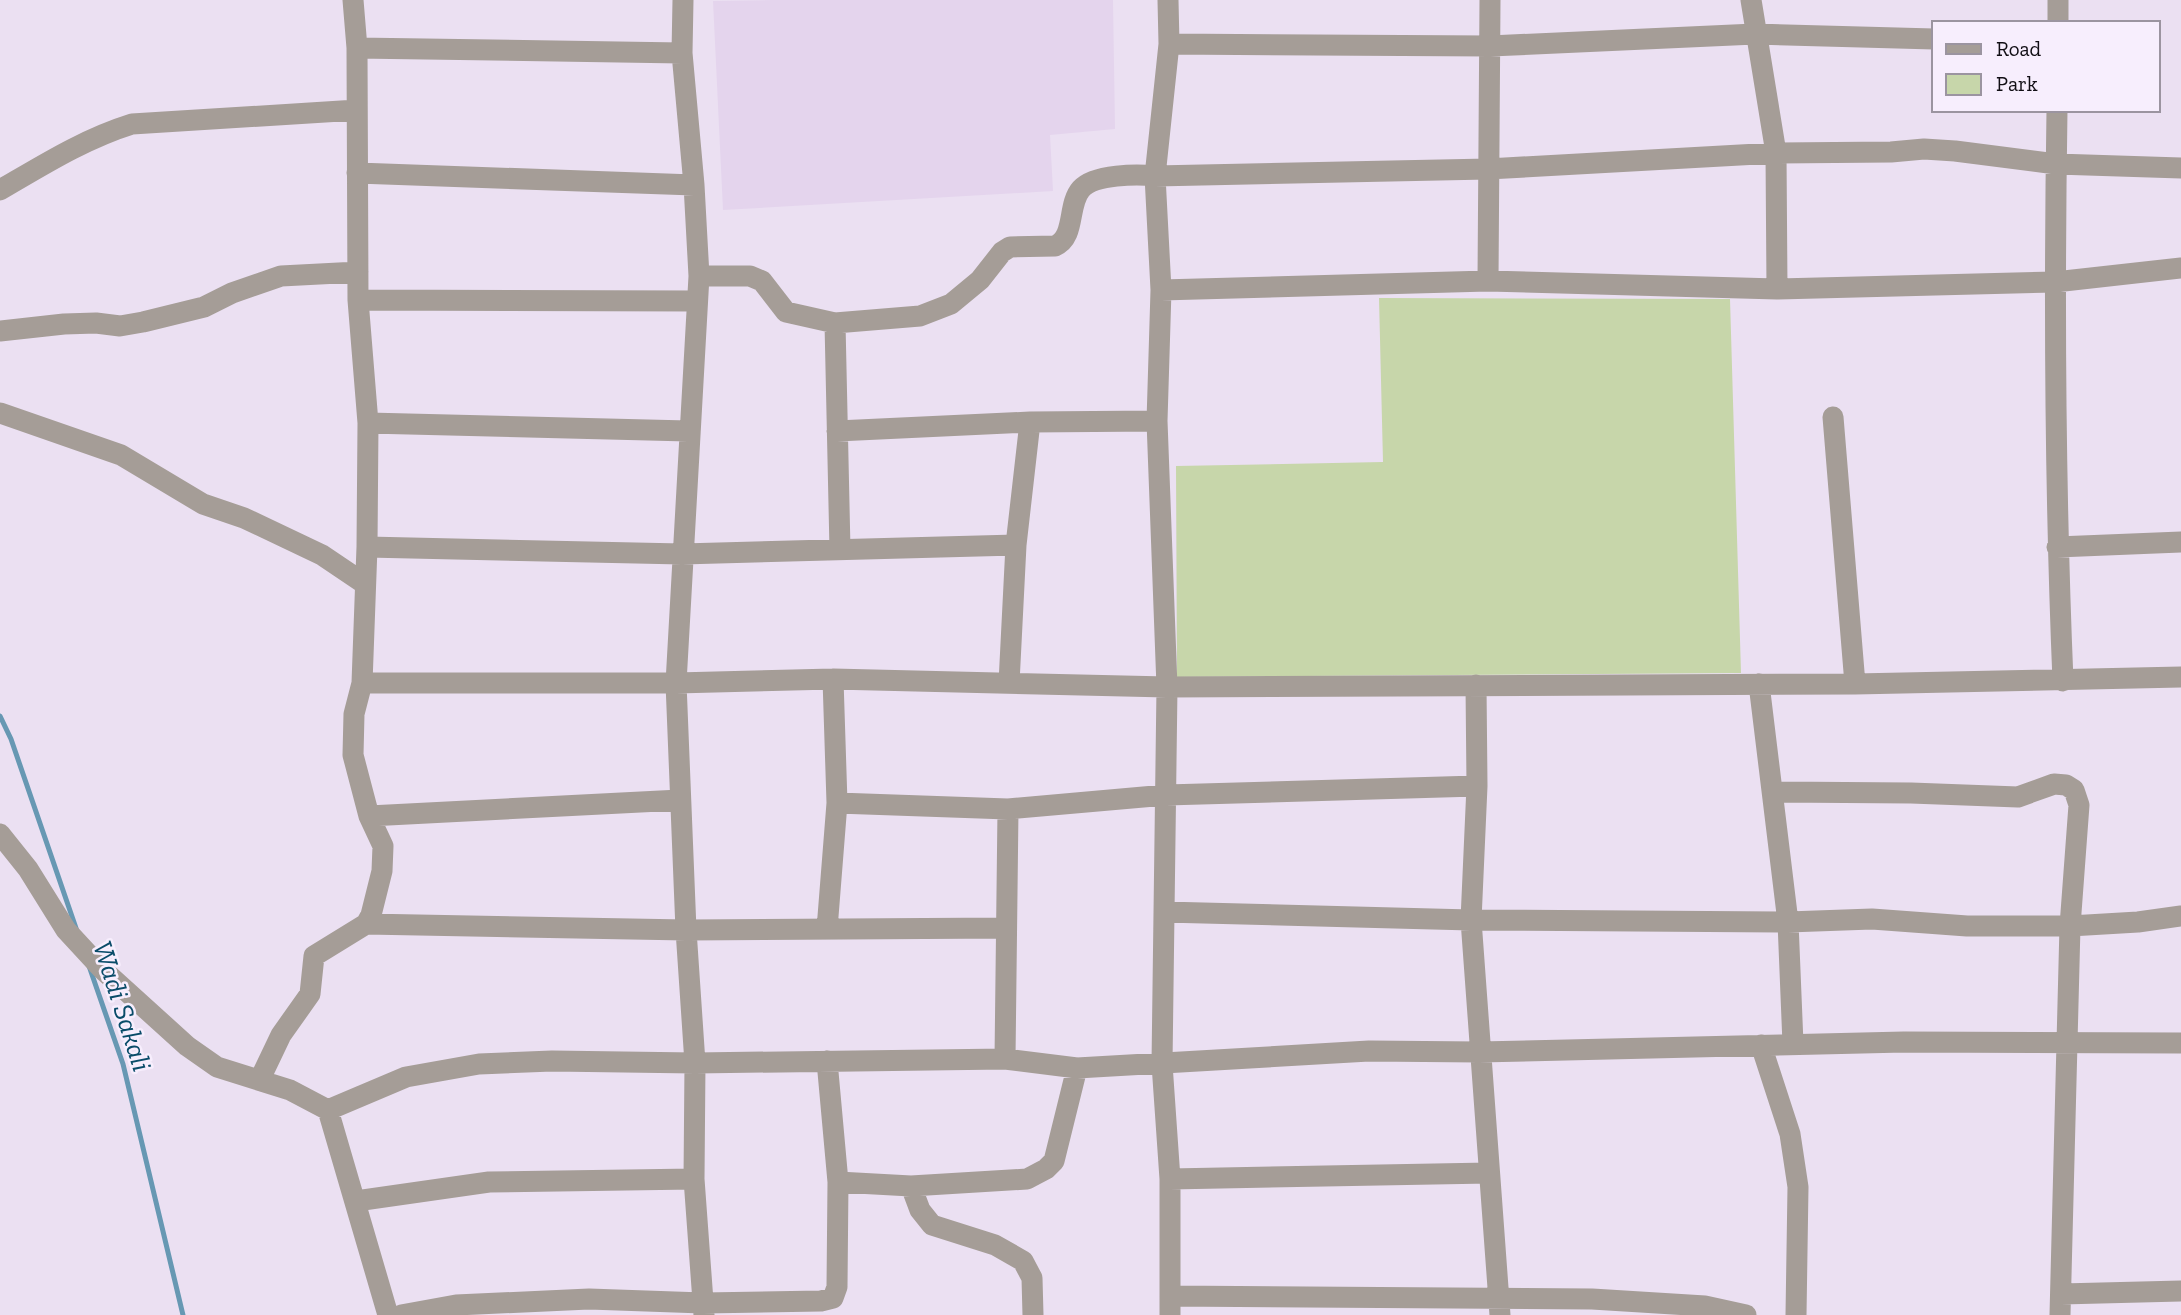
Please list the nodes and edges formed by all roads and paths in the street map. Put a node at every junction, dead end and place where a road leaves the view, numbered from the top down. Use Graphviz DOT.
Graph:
graph roads {
  1 [pos="353,0"];
  2 [pos="683,0"];
  3 [pos="1168,0"];
  4 [pos="1490,0"];
  5 [pos="1751,0"];
  6 [pos="2058,0"];
  7 [pos="2058,21"];
  8 [pos="1755,34"];
  9 [pos="1932,39"];
  10 [pos="1169,44"];
  11 [pos="1490,46"];
  12 [pos="357,48"];
  13 [pos="682,53"];
  14 [pos="357,110"];
  15 [pos="2057,112"];
  16 [pos="1776,153"];
  17 [pos="2056,164"];
  18 [pos="2181,168"];
  19 [pos="1488,169"];
  20 [pos="357,173"];
  21 [pos="1156,176"];
  22 [pos="694,185"];
  23 [pos="0,190"];
  24 [pos="2181,268"];
  25 [pos="358,272"];
  26 [pos="699,276"];
  27 [pos="1488,281"];
  28 [pos="2055,282"];
  29 [pos="1777,289"];
  30 [pos="1161,290"];
  31 [pos="358,300"];
  32 [pos="697,301"];
  33 [pos="835,323"];
  34 [pos="0,331"];
  35 [pos="0,413"];
  36 [pos="1833,417"];
  37 [pos="1157,421"];
  38 [pos="1030,422"];
  39 [pos="368,424"];
  40 [pos="688,431"];
  41 [pos="837,431"];
  42 [pos="2181,542"];
  43 [pos="1016,545"];
  44 [pos="367,547"];
  45 [pos="2057,547"];
  46 [pos="840,550"];
  47 [pos="682,554"];
  48 [pos="365,584"];
  49 [pos="2181,677"];
  50 [pos="833,679"];
  51 [pos="2063,681"];
  52 [pos="362,683"];
  53 [pos="676,683"];
  54 [pos="1009,683"];
  55 [pos="1759,684"];
  56 [pos="1855,684"];
  57 [pos="1476,685"];
  58 [pos="1167,687"];
  59 [pos="1477,786"];
  60 [pos="1774,792"];
  61 [pos="1166,795"];
  62 [pos="680,800"];
  63 [pos="837,803"];
  64 [pos="1008,809"];
  65 [pos="369,816"];
  66 [pos="0,834"];
  67 [pos="1164,912"];
  68 [pos="2181,916"];
  69 [pos="1471,920"];
  70 [pos="1788,922"];
  71 [pos="366,925"];
  72 [pos="2070,926"];
  73 [pos="1006,928"];
  74 [pos="827,929"];
  75 [pos="686,930"];
  76 [pos="2066,1043"];
  77 [pos="2181,1043"];
  78 [pos="1793,1044"];
  79 [pos="1761,1045"];
  80 [pos="1479,1052"];
  81 [pos="1005,1059"];
  82 [pos="827,1061"];
  83 [pos="695,1063"];
  84 [pos="1162,1065"];
  85 [pos="1077,1069"];
  86 [pos="260,1079"];
  87 [pos="328,1110"];
  88 [pos="1489,1172"];
  89 [pos="694,1179"];
  90 [pos="1170,1179"];
  91 [pos="838,1182"];
  92 [pos="911,1186"];
  93 [pos="356,1201"];
  94 [pos="2181,1291"];
  95 [pos="2060,1304"];
  96 [pos="1170,1306"];
  97 [pos="1499,1308"];
  98 [pos="703,1309"];
  99 [pos="388,1315"];
  100 [pos="401,1315"];
  101 [pos="1033,1315"];
  102 [pos="1746,1315"];
  103 [pos="1796,1315"];
  1 -- 12 [label="street"];
  2 -- 13 [label="street"];
  3 -- 10 [label="street"];
  4 -- 11 [label="street"];
  5 -- 8 [label="street"];
  6 -- 7 [label="street"];
  8 -- 9 [label="street"];
  8 -- 11 [label="street"];
  8 -- 16 [label="street"];
  10 -- 11 [label="street"];
  10 -- 21 [label="street"];
  11 -- 19 [label="street"];
  12 -- 13 [label="street"];
  12 -- 14 [label="street"];
  13 -- 22 [label="street"];
  14 -- 20 [label="street"];
  14 -- 23 [label="street"];
  15 -- 17 [label="street"];
  16 -- 17 [label="street"];
  16 -- 19 [label="street"];
  16 -- 29 [label="street"];
  17 -- 18 [label="street"];
  17 -- 28 [label="street"];
  19 -- 21 [label="street"];
  19 -- 27 [label="street"];
  20 -- 22 [label="street"];
  20 -- 25 [label="street"];
  21 -- 30 [label="street"];
  21 -- 33 [label="street"];
  22 -- 26 [label="street"];
  24 -- 28 [label="street"];
  25 -- 31 [label="street"];
  25 -- 34 [label="street"];
  26 -- 32 [label="street"];
  26 -- 33 [label="street"];
  27 -- 29 [label="street"];
  27 -- 30 [label="street"];
  28 -- 29 [label="street"];
  28 -- 45 [label="street"];
  30 -- 37 [label="street"];
  31 -- 32 [label="street"];
  31 -- 39 [label="street"];
  32 -- 40 [label="street"];
  33 -- 41 [label="street"];
  35 -- 48 [label="street"];
  36 -- 56 [label="street"];
  37 -- 38 [label="street"];
  37 -- 58 [label="street"];
  38 -- 41 [label="street"];
  38 -- 43 [label="street"];
  39 -- 40 [label="street"];
  39 -- 44 [label="street"];
  40 -- 47 [label="street"];
  41 -- 46 [label="street"];
  42 -- 45 [label="street"];
  43 -- 46 [label="street"];
  43 -- 54 [label="street"];
  44 -- 47 [label="street"];
  44 -- 48 [label="street"];
  45 -- 51 [label="street"];
  46 -- 47 [label="street"];
  47 -- 53 [label="street"];
  48 -- 52 [label="street"];
  49 -- 51 [label="street"];
  50 -- 53 [label="street"];
  50 -- 54 [label="street"];
  50 -- 63 [label="street"];
  51 -- 56 [label="street"];
  52 -- 53 [label="street"];
  52 -- 65 [label="street"];
  53 -- 62 [label="street"];
  54 -- 58 [label="street"];
  55 -- 56 [label="street"];
  55 -- 57 [label="street"];
  55 -- 60 [label="street"];
  57 -- 58 [label="street"];
  57 -- 59 [label="street"];
  58 -- 61 [label="street"];
  59 -- 61 [label="street"];
  59 -- 69 [label="street"];
  60 -- 70 [label="street"];
  60 -- 72 [label="street"];
  61 -- 64 [label="street"];
  61 -- 67 [label="street"];
  62 -- 65 [label="street"];
  62 -- 75 [label="street"];
  63 -- 64 [label="street"];
  63 -- 74 [label="street"];
  64 -- 73 [label="street"];
  65 -- 71 [label="street"];
  66 -- 86 [label="street"];
  67 -- 69 [label="street"];
  67 -- 84 [label="street"];
  68 -- 72 [label="street"];
  69 -- 70 [label="street"];
  69 -- 80 [label="street"];
  70 -- 72 [label="street"];
  70 -- 78 [label="street"];
  71 -- 75 [label="street"];
  71 -- 86 [label="street"];
  72 -- 76 [label="street"];
  73 -- 74 [label="street"];
  73 -- 81 [label="street"];
  74 -- 75 [label="street"];
  75 -- 83 [label="street"];
  76 -- 77 [label="street"];
  76 -- 78 [label="street"];
  76 -- 95 [label="street"];
  78 -- 79 [label="street"];
  79 -- 80 [label="street"];
  79 -- 103 [label="street"];
  80 -- 84 [label="street"];
  80 -- 88 [label="street"];
  81 -- 82 [label="street"];
  81 -- 85 [label="street"];
  82 -- 83 [label="street"];
  82 -- 91 [label="street"];
  83 -- 87 [label="street"];
  83 -- 89 [label="street"];
  84 -- 85 [label="street"];
  84 -- 90 [label="street"];
  85 -- 92 [label="street"];
  86 -- 87 [label="street"];
  87 -- 93 [label="street"];
  88 -- 90 [label="street"];
  88 -- 97 [label="street"];
  89 -- 93 [label="street"];
  89 -- 98 [label="street"];
  90 -- 96 [label="street"];
  91 -- 92 [label="street"];
  91 -- 98 [label="street"];
  92 -- 101 [label="street"];
  93 -- 99 [label="street"];
  94 -- 95 [label="street"];
  96 -- 97 [label="street"];
  97 -- 102 [label="street"];
  98 -- 100 [label="street"];
}
